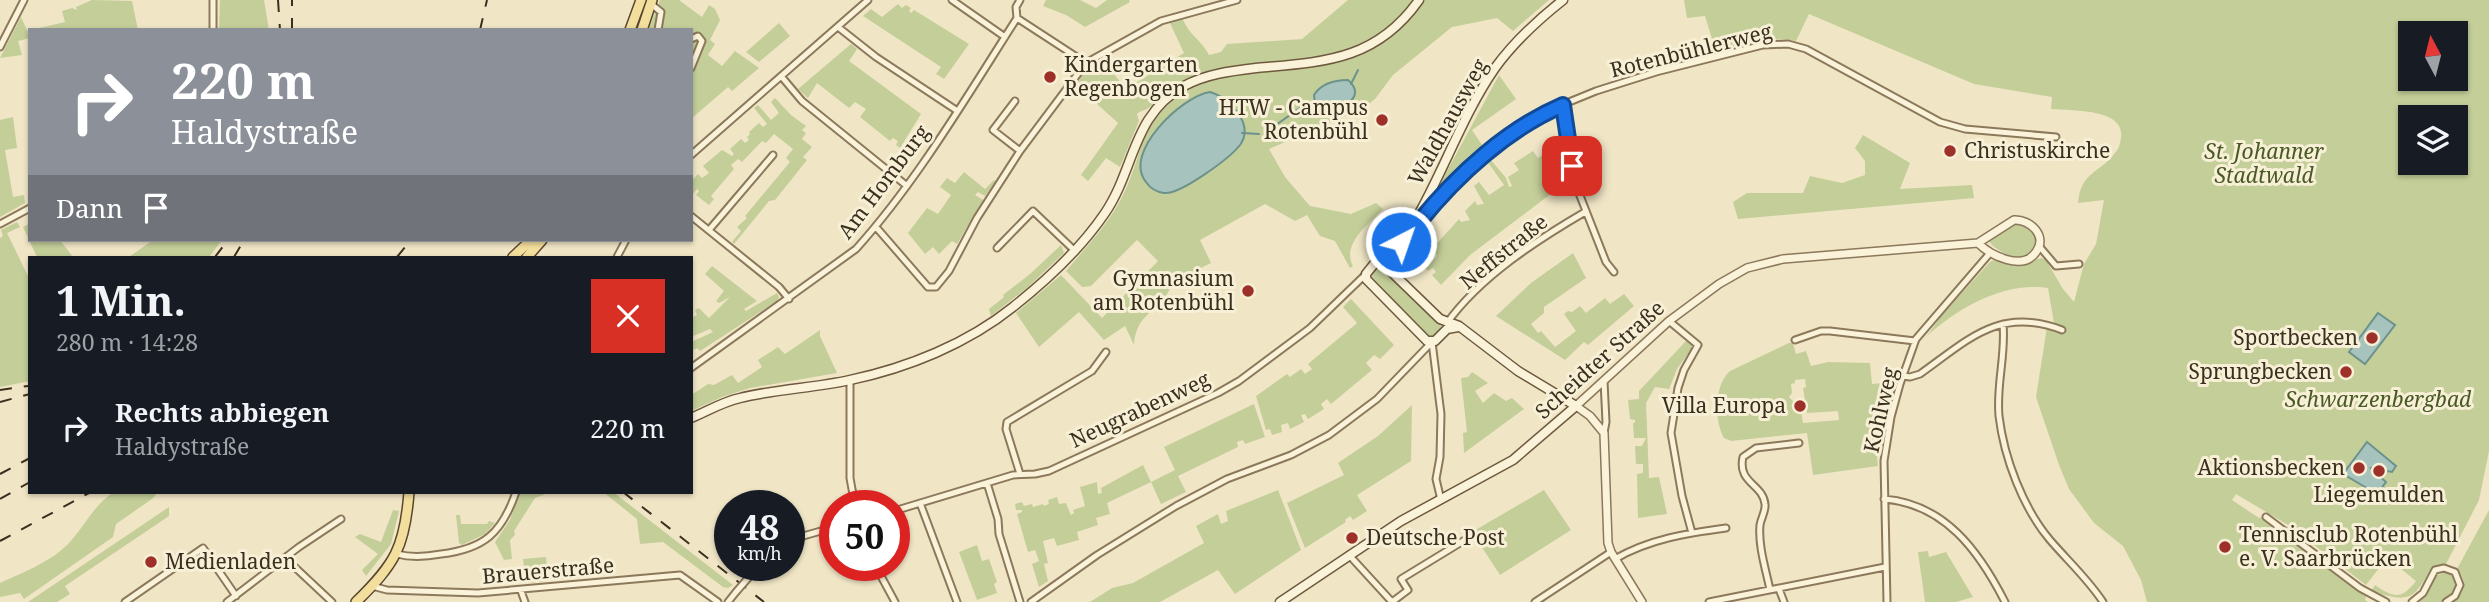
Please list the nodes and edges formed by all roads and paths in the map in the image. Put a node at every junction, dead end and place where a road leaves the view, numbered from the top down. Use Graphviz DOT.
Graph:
graph roads {
  1 [pos="24,0"];
  2 [pos="214,0"];
  3 [pos="641,0"];
  4 [pos="868,0"];
  5 [pos="952,0"];
  6 [pos="1020,0"];
  7 [pos="1237,0"];
  8 [pos="1419,0"];
  9 [pos="1563,0"];
  10 [pos="652,2"];
  11 [pos="1017,18"];
  12 [pos="838,27"];
  13 [pos="213,28"];
  14 [pos="631,28"];
  15 [pos="643,28"];
  16 [pos="658,28"];
  17 [pos="1004,37"];
  18 [pos="693,38"];
  19 [pos="0,47"];
  20 [pos="693,63"];
  21 [pos="1086,63"];
  22 [pos="781,76"];
  23 [pos="1015,102"];
  24 [pos="1563,105"];
  25 [pos="956,110"];
  26 [pos="2056,137"];
  27 [pos="1020,151"];
  28 [pos="693,153"];
  29 [pos="774,155"];
  30 [pos="907,186"];
  31 [pos="1424,202"];
  32 [pos="1435,203"];
  33 [pos="28,209"];
  34 [pos="1585,212"];
  35 [pos="693,218"];
  36 [pos="0,224"];
  37 [pos="876,227"];
  38 [pos="709,230"];
  39 [pos="1408,231"];
  40 [pos="529,242"];
  41 [pos="540,242"];
  42 [pos="1978,243"];
  43 [pos="2039,246"];
  44 [pos="997,248"];
  45 [pos="1075,251"];
  46 [pos="1990,253"];
  47 [pos="514,256"];
  48 [pos="528,256"];
  49 [pos="1381,262"];
  50 [pos="2079,264"];
  51 [pos="1614,272"];
  52 [pos="1366,274"];
  53 [pos="789,299"];
  54 [pos="1669,321"];
  55 [pos="2003,324"];
  56 [pos="1447,326"];
  57 [pos="2062,330"];
  58 [pos="1795,340"];
  59 [pos="1915,341"];
  60 [pos="1432,342"];
  61 [pos="1107,352"];
  62 [pos="693,367"];
  63 [pos="1903,376"];
  64 [pos="850,380"];
  65 [pos="1604,381"];
  66 [pos="1576,406"];
  67 [pos="693,417"];
  68 [pos="1604,433"];
  69 [pos="1799,443"];
  70 [pos="1020,474"];
  71 [pos="987,482"];
  72 [pos="852,490"];
  73 [pos="410,494"];
  74 [pos="515,494"];
  75 [pos="1884,499"];
  76 [pos="1441,500"];
  77 [pos="920,503"];
  78 [pos="910,506"];
  79 [pos="2266,517"];
  80 [pos="341,519"];
  81 [pos="1726,528"];
  82 [pos="1692,533"];
  83 [pos="1473,535"];
  84 [pos="397,554"];
  85 [pos="1349,555"];
  86 [pos="1613,556"];
  87 [pos="285,558"];
  88 [pos="1885,567"];
  89 [pos="746,581"];
  90 [pos="884,581"];
  91 [pos="372,586"];
  92 [pos="1779,589"];
  93 [pos="1770,590"];
  94 [pos="521,591"];
  95 [pos="236,596"];
  96 [pos="896,601"];
  97 [pos="125,602"];
  98 [pos="227,602"];
  99 [pos="332,602"];
  100 [pos="356,602"];
  101 [pos="525,602"];
  102 [pos="718,602"];
  103 [pos="728,602"];
  104 [pos="957,602"];
  105 [pos="1020,602"];
  106 [pos="1031,602"];
  107 [pos="1280,602"];
  108 [pos="1535,602"];
  109 [pos="1642,602"];
  110 [pos="1709,602"];
  111 [pos="1784,602"];
  112 [pos="1887,602"];
  113 [pos="2005,602"];
  114 [pos="2103,602"];
  115 [pos="2386,602"];
  116 [pos="2412,602"];
  117 [pos="2446,602"];
  1 -- 19 [label="street"];
  2 -- 13 [label="street"];
  3 -- 14 [label="main road"];
  4 -- 12 [label="street"];
  5 -- 17 [label="street"];
  6 -- 11 [label="street, Am Homburg"];
  7 -- 21 [label="street"];
  8 -- 45 [label="main road"];
  9 -- 31 [label="main road, Waldhausweg"];
  10 -- 15 [label="main road"];
  10 -- 16 [label="street"];
  11 -- 17 [label="street, Am Homburg"];
  11 -- 21 [label="street"];
  12 -- 22 [label="street"];
  12 -- 25 [label="street"];
  17 -- 25 [label="street, Am Homburg"];
  18 -- 20 [label="street"];
  21 -- 27 [label="street"];
  22 -- 28 [label="street"];
  22 -- 30 [label="street"];
  23 -- 27 [label="street"];
  24 -- 26 [label="street, Rotenbühlerweg"];
  24 -- 32 [label="street, Rotenbühlerweg"];
  24 -- 34 [label="street"];
  25 -- 30 [label="street, Am Homburg"];
  27 -- 37 [label="street"];
  29 -- 38 [label="street"];
  30 -- 37 [label="street, Am Homburg"];
  31 -- 32 [label="street"];
  31 -- 39 [label="main road"];
  31 -- 49 [label="main road"];
  32 -- 39 [label="street, Rotenbühlerweg"];
  33 -- 36 [label="street"];
  34 -- 51 [label="street"];
  34 -- 56 [label="street, Neffstraße"];
  35 -- 38 [label="street"];
  37 -- 53 [label="street, Am Homburg"];
  38 -- 53 [label="street"];
  39 -- 49 [label="main road"];
  40 -- 47 [label="main road"];
  41 -- 48 [label="main road"];
  42 -- 43 [label="street, Scheidter Straße"];
  42 -- 46 [label="street"];
  42 -- 54 [label="street, Scheidter Straße"];
  43 -- 46 [label="street"];
  43 -- 50 [label="street"];
  44 -- 45 [label="street"];
  45 -- 64 [label="main road"];
  46 -- 59 [label="street, Kohlweg"];
  49 -- 52 [label="main road"];
  49 -- 56 [label="main road"];
  52 -- 60 [label="main road"];
  52 -- 70 [label="street, Neugrabenweg"];
  53 -- 62 [label="street, Am Homburg"];
  54 -- 65 [label="street, Scheidter Straße"];
  54 -- 82 [label="street"];
  55 -- 57 [label="street"];
  55 -- 63 [label="street"];
  55 -- 114 [label="street"];
  56 -- 60 [label="main road"];
  56 -- 66 [label="main road"];
  58 -- 59 [label="street"];
  59 -- 63 [label="street, Kohlweg"];
  60 -- 76 [label="street"];
  60 -- 106 [label="street"];
  61 -- 70 [label="street"];
  63 -- 75 [label="street, Kohlweg"];
  64 -- 67 [label="main road"];
  64 -- 72 [label="street"];
  65 -- 66 [label="street, Scheidter Straße"];
  65 -- 68 [label="street"];
  66 -- 68 [label="street"];
  66 -- 76 [label="main road, Scheidter Straße"];
  68 -- 86 [label="street"];
  69 -- 93 [label="street"];
  70 -- 71 [label="street, Neugrabenweg"];
  71 -- 77 [label="street, Neugrabenweg"];
  71 -- 105 [label="street"];
  73 -- 84 [label="main road"];
  74 -- 84 [label="street"];
  75 -- 88 [label="street, Kohlweg"];
  75 -- 113 [label="street"];
  76 -- 85 [label="main road, Scheidter Straße"];
  77 -- 78 [label="street, Neugrabenweg"];
  77 -- 104 [label="street"];
  79 -- 115 [label="street"];
  80 -- 87 [label="street"];
  81 -- 82 [label="street"];
  82 -- 86 [label="street"];
  83 -- 85 [label="street"];
  84 -- 91 [label="main road"];
  85 -- 107 [label="main road, Scheidter Straße"];
  86 -- 108 [label="street"];
  86 -- 109 [label="street"];
  87 -- 95 [label="street"];
  87 -- 99 [label="street"];
  88 -- 92 [label="street"];
  88 -- 112 [label="street, Kohlweg"];
  89 -- 103 [label="street, bridge"];
  90 -- 96 [label="street"];
  91 -- 94 [label="street, Brauerstraße"];
  91 -- 100 [label="main road"];
  92 -- 93 [label="street"];
  92 -- 111 [label="street"];
  93 -- 110 [label="street"];
  94 -- 101 [label="street"];
  94 -- 102 [label="street, Brauerstraße"];
  95 -- 97 [label="street"];
  95 -- 98 [label="street"];
  116 -- 117 [label="street"];
}
